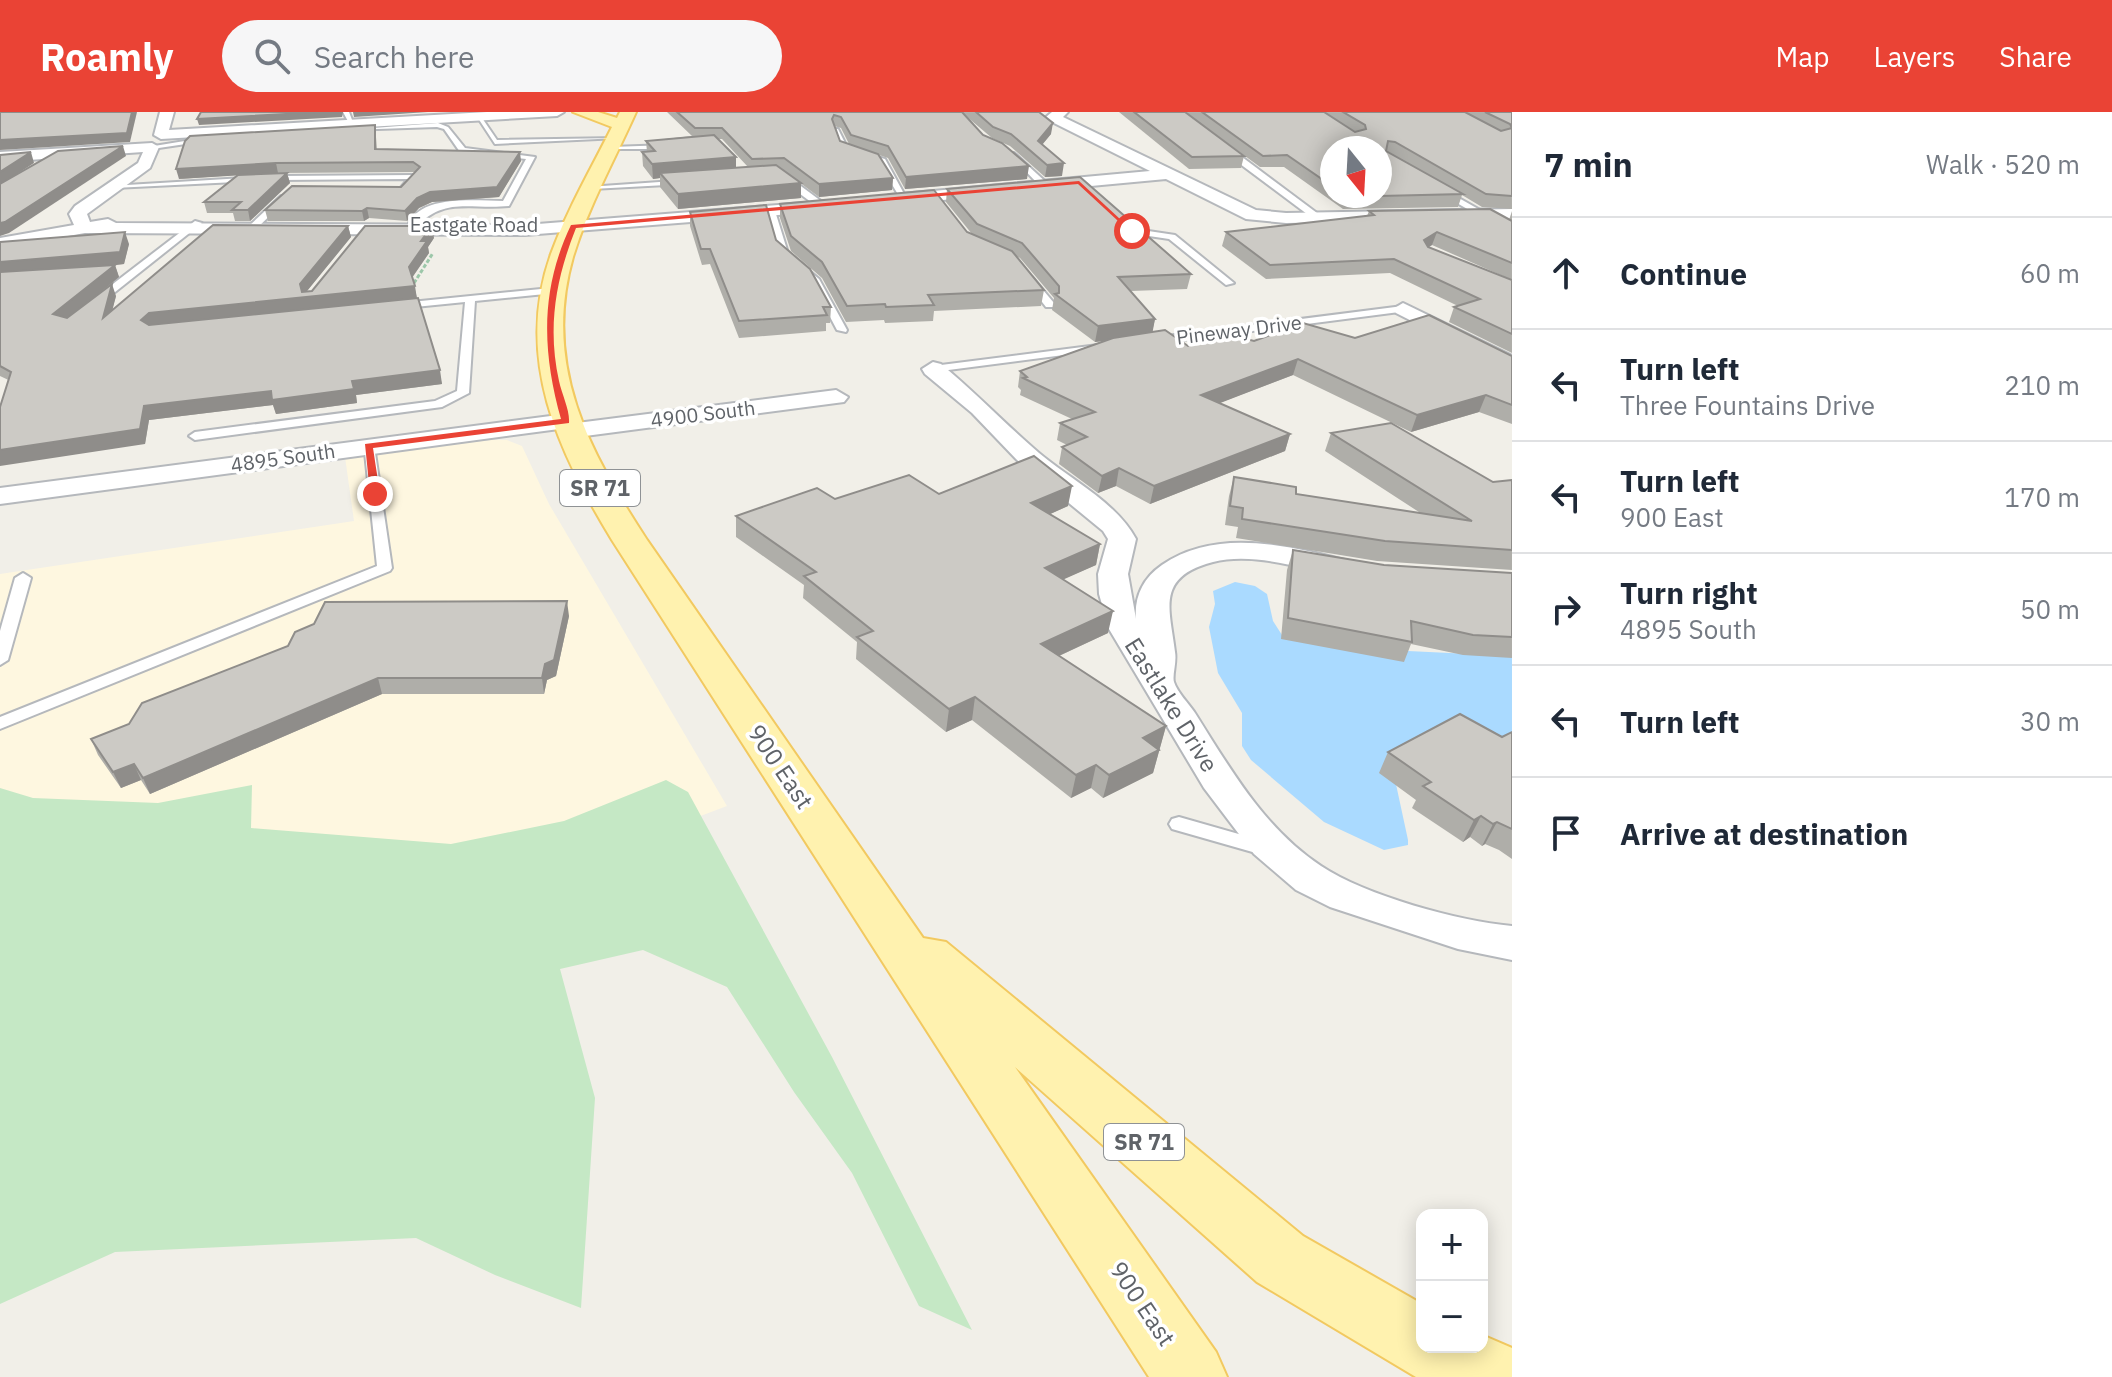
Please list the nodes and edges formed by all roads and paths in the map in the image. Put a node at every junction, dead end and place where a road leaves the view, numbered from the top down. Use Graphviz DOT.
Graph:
graph roads {
  1 [pos="167,112"];
  2 [pos="557,112"];
  3 [pos="581,112"];
  4 [pos="1061,112"];
  5 [pos="510,114"];
  6 [pos="478,116"];
  7 [pos="349,118"];
  8 [pos="836,130"];
  9 [pos="619,131"];
  10 [pos="1212,138"];
  11 [pos="157,141"];
  12 [pos="671,147"];
  13 [pos="1005,150"];
  14 [pos="60,153"];
  15 [pos="0,157"];
  16 [pos="40,168"];
  17 [pos="779,174"];
  18 [pos="1167,174"];
  19 [pos="306,177"];
  20 [pos="689,182"];
  21 [pos="1428,182"];
  22 [pos="114,186"];
  23 [pos="1045,186"];
  24 [pos="592,187"];
  25 [pos="389,192"];
  26 [pos="905,199"];
  27 [pos="875,202"];
  28 [pos="845,204"];
  29 [pos="822,206"];
  30 [pos="1109,210"];
  31 [pos="771,211"];
  32 [pos="1512,214"];
  33 [pos="1482,215"];
  34 [pos="1318,218"];
  35 [pos="81,221"];
  36 [pos="194,226"];
  37 [pos="255,226"];
  38 [pos="573,226"];
  39 [pos="410,227"];
  40 [pos="1512,232"];
  41 [pos="0,243"];
  42 [pos="429,249"];
  43 [pos="123,269"];
  44 [pos="141,269"];
  45 [pos="1024,273"];
  46 [pos="1229,283"];
  47 [pos="408,287"];
  48 [pos="551,291"];
  49 [pos="470,298"];
  50 [pos="1050,305"];
  51 [pos="375,308"];
  52 [pos="88,309"];
  53 [pos="1403,309"];
  54 [pos="842,330"];
  55 [pos="1137,343"];
  56 [pos="1105,347"];
  57 [pos="1512,365"];
  58 [pos="933,369"];
  59 [pos="836,397"];
  60 [pos="568,426"];
  61 [pos="195,436"];
  62 [pos="368,446"];
  63 [pos="0,496"];
  64 [pos="1360,570"];
  65 [pos="23,578"];
  66 [pos="0,660"];
  67 [pos="1158,680"];
  68 [pos="0,723"];
  69 [pos="1179,824"];
  70 [pos="1276,852"];
  71 [pos="881,918"];
  72 [pos="1512,943"];
  73 [pos="1416,1339"];
  74 [pos="1443,1353"];
  75 [pos="1191,1377"];
  76 [pos="1494,1377"];
  1 -- 11 [label="street"];
  2 -- 5 [label="street"];
  3 -- 9 [label="main road"];
  4 -- 18 [label="street"];
  5 -- 6 [label="street"];
  6 -- 7 [label="street"];
  6 -- 9 [label="lane"];
  7 -- 11 [label="street"];
  8 -- 26 [label="lane"];
  9 -- 12 [label="lane"];
  9 -- 24 [label="main road, 900 East / SR 71"];
  10 -- 34 [label="lane"];
  11 -- 14 [label="street"];
  11 -- 22 [label="street"];
  11 -- 39 [label="lane"];
  13 -- 23 [label="lane"];
  14 -- 15 [label="street"];
  14 -- 16 [label="lane"];
  17 -- 29 [label="lane"];
  18 -- 23 [label="street"];
  18 -- 34 [label="street"];
  19 -- 22 [label="lane"];
  19 -- 25 [label="lane"];
  19 -- 37 [label="lane"];
  20 -- 24 [label="lane"];
  21 -- 33 [label="lane"];
  22 -- 35 [label="street"];
  23 -- 26 [label="street"];
  24 -- 38 [label="main road, 900 East / SR 71"];
  26 -- 27 [label="street"];
  28 -- 29 [label="street, Eastgate Road"];
  29 -- 31 [label="street, Eastgate Road"];
  30 -- 46 [label="lane"];
  31 -- 38 [label="street, Eastgate Road"];
  31 -- 54 [label="lane"];
  32 -- 33 [label="street"];
  33 -- 34 [label="street"];
  33 -- 40 [label="lane"];
  35 -- 36 [label="street, Eastgate Road"];
  35 -- 36 [label="street, Eastgate Road"];
  35 -- 41 [label="street, Eastgate Road"];
  36 -- 37 [label="street, Eastgate Road"];
  36 -- 44 [label="lane"];
  37 -- 39 [label="street, Eastgate Road"];
  38 -- 39 [label="street, Eastgate Road"];
  38 -- 48 [label="main road, 900 East / SR 71"];
  42 -- 47 [label="path"];
  43 -- 44 [label="lane"];
  44 -- 52 [label="lane"];
  45 -- 50 [label="lane"];
  48 -- 49 [label="lane"];
  48 -- 60 [label="main road, 900 East / SR 71"];
  49 -- 51 [label="lane"];
  49 -- 61 [label="lane"];
  53 -- 55 [label="lane, Pineway Drive"];
  53 -- 57 [label="street"];
  56 -- 58 [label="lane"];
  58 -- 67 [label="street, Eastlake Drive"];
  59 -- 60 [label="street, 4900 South"];
  60 -- 62 [label="street, 4895 South"];
  60 -- 71 [label="main road, 900 East / SR 71"];
  62 -- 63 [label="street, 4895 South"];
  62 -- 68 [label="lane"];
  64 -- 67 [label="street"];
  65 -- 66 [label="lane"];
  67 -- 70 [label="street, Eastlake Drive"];
  69 -- 70 [label="lane"];
  70 -- 72 [label="street, Eastlake Drive"];
  71 -- 73 [label="main road, SR 71"];
  71 -- 75 [label="main road, 900 East / SR 71"];
  74 -- 76 [label="main road"];
}
